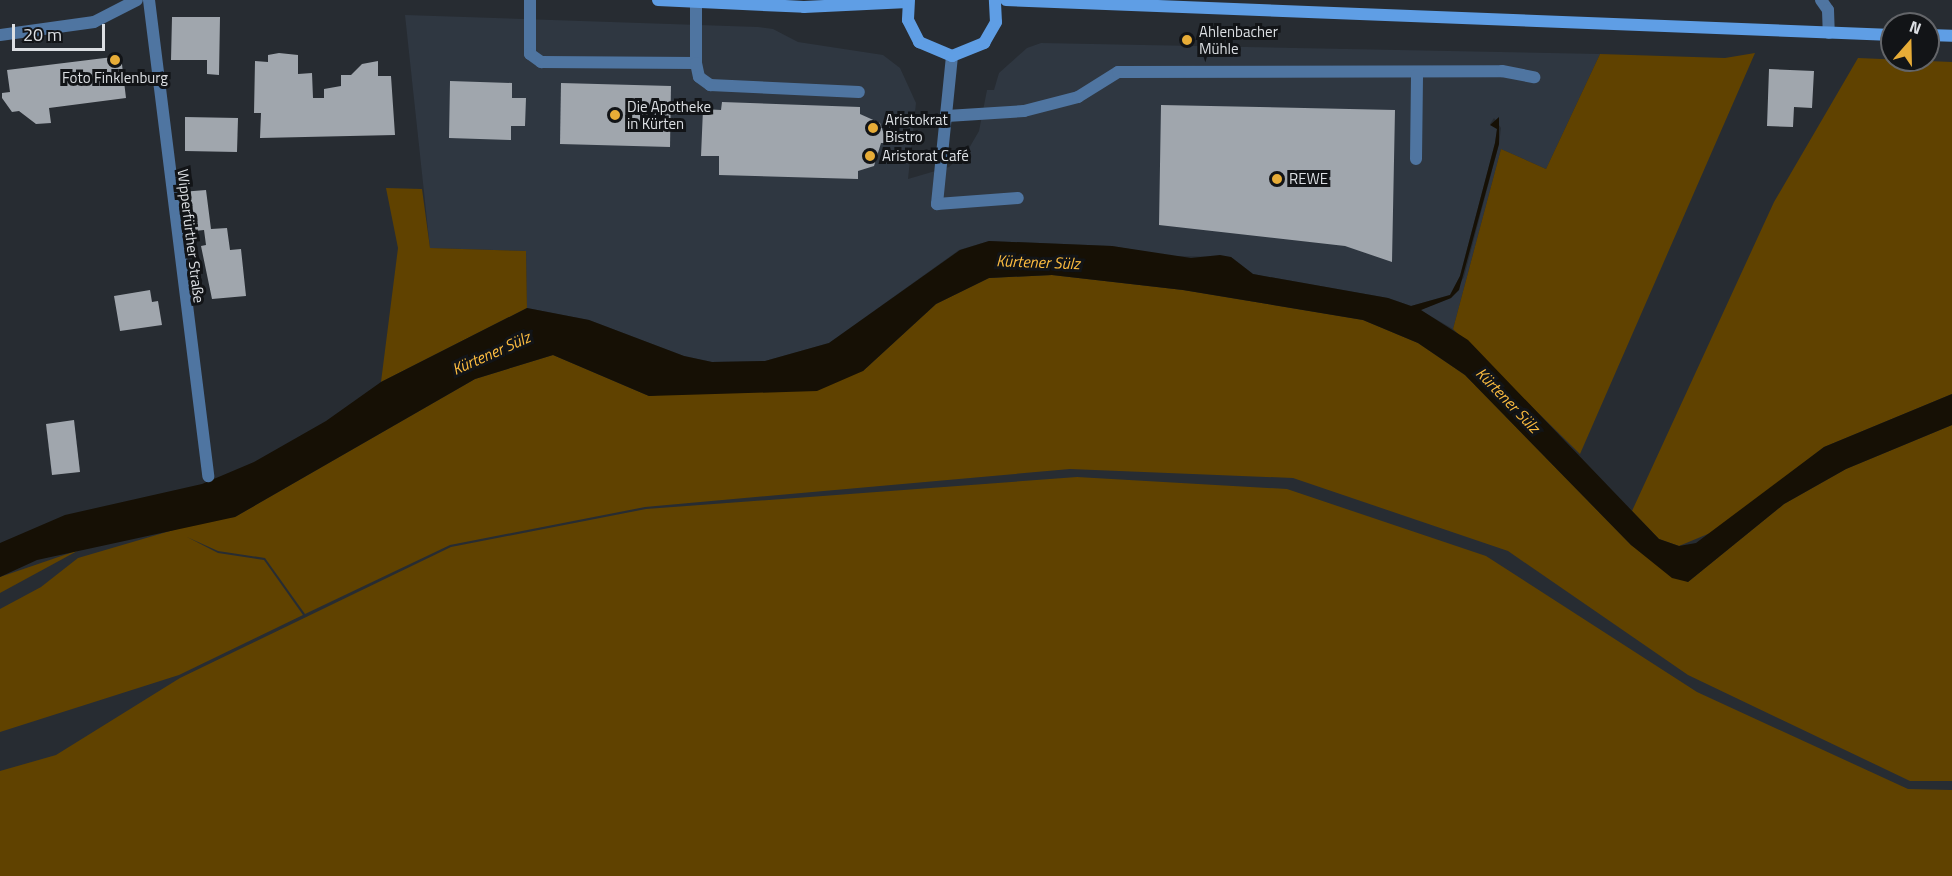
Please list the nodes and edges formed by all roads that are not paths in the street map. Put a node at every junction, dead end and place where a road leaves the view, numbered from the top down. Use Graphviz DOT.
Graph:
graph roads {
  1 [pos="137,0"];
  2 [pos="149,0"];
  3 [pos="530,0"];
  4 [pos="658,0"];
  5 [pos="995,0"];
  6 [pos="1006,0"];
  7 [pos="1821,0"];
  8 [pos="908,1"];
  9 [pos="696,2"];
  10 [pos="1829,33"];
  11 [pos="0,34"];
  12 [pos="1880,34"];
  13 [pos="952,56"];
  14 [pos="696,63"];
  15 [pos="1418,75"];
  16 [pos="1534,78"];
  17 [pos="859,92"];
  18 [pos="947,116"];
  19 [pos="1416,159"];
  20 [pos="1018,198"];
  21 [pos="208,476"];
  1 -- 11 [label="lane"];
  2 -- 21 [label="lane, Wipperfürther Straße"];
  3 -- 14 [label="lane"];
  4 -- 9 [label="main road"];
  5 -- 13 [label="main road"];
  6 -- 10 [label="main road"];
  7 -- 10 [label="lane"];
  8 -- 9 [label="main road"];
  8 -- 13 [label="main road"];
  9 -- 14 [label="lane"];
  10 -- 12 [label="main road"];
  13 -- 18 [label="lane"];
  14 -- 17 [label="lane"];
  15 -- 16 [label="lane"];
  15 -- 18 [label="lane"];
  15 -- 19 [label="lane"];
  18 -- 20 [label="lane"];
}
